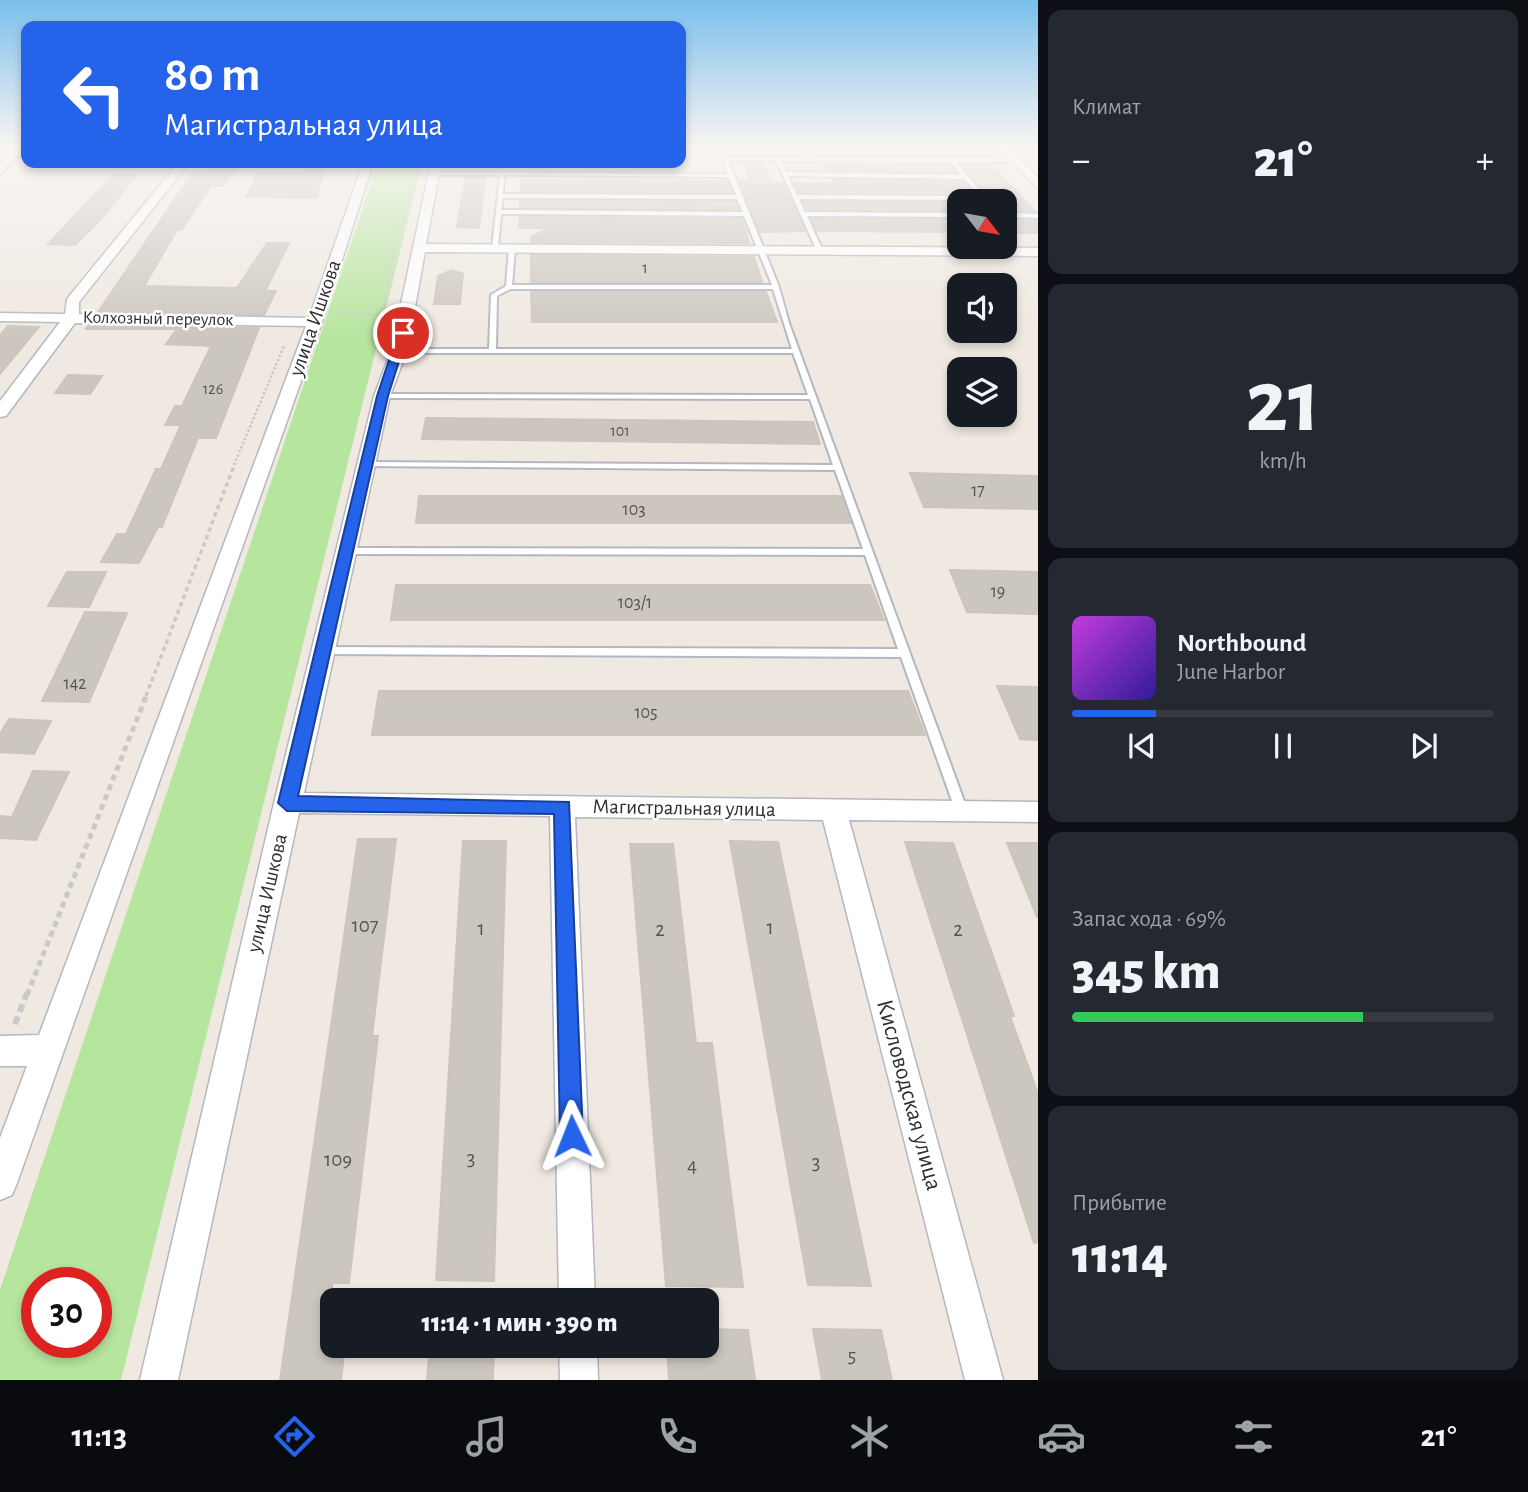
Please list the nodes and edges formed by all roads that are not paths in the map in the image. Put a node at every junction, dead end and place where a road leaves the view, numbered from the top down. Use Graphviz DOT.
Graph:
graph roads {
  1 [pos="146,210"];
  2 [pos="352,210"];
  3 [pos="427,210"];
  4 [pos="744,210"];
  5 [pos="801,210"];
  6 [pos="498,212"];
  7 [pos="803,214"];
  8 [pos="746,215"];
  9 [pos="947,215"];
  10 [pos="1017,215"];
  11 [pos="1038,216"];
  12 [pos="419,248"];
  13 [pos="495,248"];
  14 [pos="512,249"];
  15 [pos="760,250"];
  16 [pos="820,251"];
  17 [pos="1038,252"];
  18 [pos="775,286"];
  19 [pos="509,288"];
  20 [pos="0,317"];
  21 [pos="72,317"];
  22 [pos="315,322"];
  23 [pos="492,350"];
  24 [pos="400,351"];
  25 [pos="796,351"];
  26 [pos="382,396"];
  27 [pos="812,397"];
  28 [pos="0,412"];
  29 [pos="366,464"];
  30 [pos="838,468"];
  31 [pos="346,551"];
  32 [pos="868,552"];
  33 [pos="323,651"];
  34 [pos="905,653"];
  35 [pos="287,803"];
  36 [pos="562,807"];
  37 [pos="833,810"];
  38 [pos="962,812"];
  39 [pos="1038,813"];
  40 [pos="2,1050"];
  41 [pos="48,1050"];
  42 [pos="0,1183"];
  43 [pos="577,1288"];
  44 [pos="578,1358"];
  45 [pos="159,1380"];
  46 [pos="579,1380"];
  47 [pos="984,1380"];
  1 -- 21 [label="street"];
  2 -- 22 [label="street, улица Ишкова"];
  3 -- 12 [label="street, улица Ишкова"];
  4 -- 8 [label="lane"];
  5 -- 7 [label="lane"];
  6 -- 8 [label="lane"];
  6 -- 13 [label="lane"];
  7 -- 9 [label="lane"];
  7 -- 16 [label="lane"];
  8 -- 15 [label="lane"];
  10 -- 11 [label="lane"];
  12 -- 13 [label="street"];
  12 -- 24 [label="street, улица Ишкова"];
  13 -- 14 [label="street"];
  14 -- 15 [label="street"];
  14 -- 19 [label="lane"];
  15 -- 16 [label="street"];
  15 -- 18 [label="lane"];
  16 -- 17 [label="street"];
  18 -- 19 [label="lane"];
  18 -- 25 [label="lane"];
  19 -- 23 [label="lane"];
  20 -- 21 [label="street, Колхозный переулок"];
  21 -- 22 [label="street, Колхозный переулок"];
  21 -- 28 [label="street"];
  22 -- 41 [label="street, улица Ишкова"];
  23 -- 24 [label="lane"];
  23 -- 25 [label="lane"];
  24 -- 26 [label="street, улица Ишкова"];
  25 -- 27 [label="lane"];
  26 -- 27 [label="lane"];
  26 -- 29 [label="street, улица Ишкова"];
  27 -- 30 [label="lane"];
  29 -- 30 [label="lane"];
  29 -- 31 [label="street, улица Ишкова"];
  30 -- 32 [label="lane"];
  31 -- 32 [label="lane"];
  31 -- 33 [label="street, улица Ишкова"];
  32 -- 34 [label="lane"];
  33 -- 34 [label="lane"];
  33 -- 35 [label="street, улица Ишкова"];
  34 -- 38 [label="lane"];
  35 -- 36 [label="street, Магистральная улица"];
  35 -- 45 [label="street, улица Ишкова"];
  36 -- 37 [label="street, Магистральная улица"];
  36 -- 43 [label="street"];
  37 -- 38 [label="street, Магистральная улица"];
  37 -- 47 [label="street, Кисловодская улица"];
  38 -- 39 [label="street, Магистральная улица"];
  40 -- 41 [label="street"];
  41 -- 42 [label="street, улица Ишкова"];
  44 -- 46 [label="street"];
}
